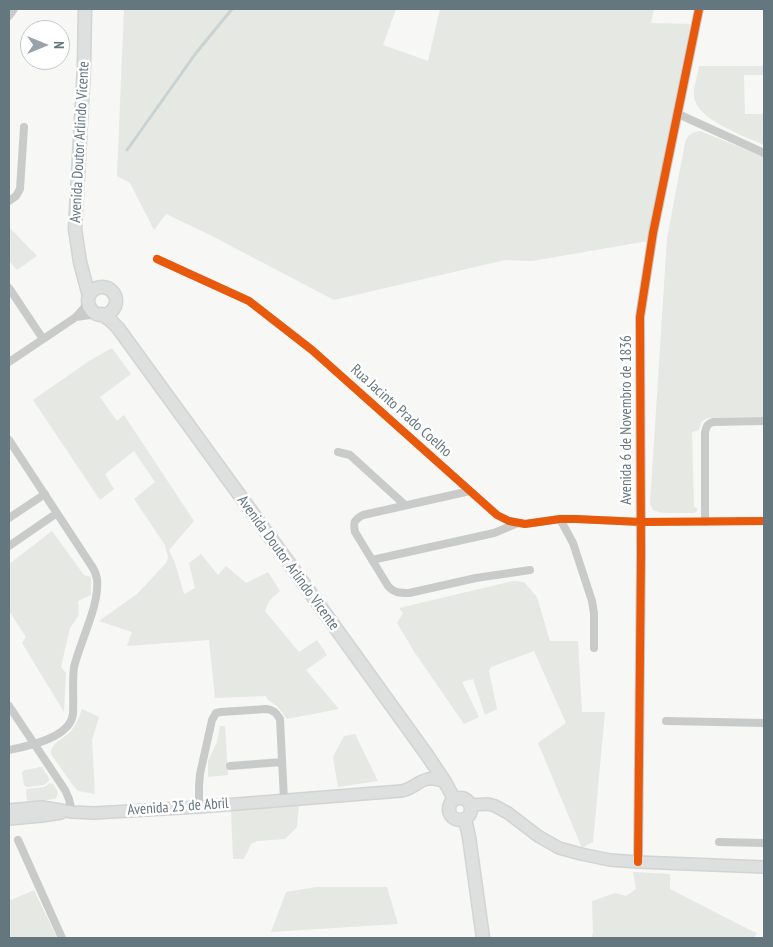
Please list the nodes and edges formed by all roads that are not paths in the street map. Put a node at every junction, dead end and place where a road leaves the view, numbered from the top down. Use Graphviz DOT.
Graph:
graph roads {
  1 [pos="14,9"];
  2 [pos="83,10"];
  3 [pos="700,11"];
  4 [pos="9,16"];
  5 [pos="678,114"];
  6 [pos="24,127"];
  7 [pos="764,153"];
  8 [pos="9,201"];
  9 [pos="157,260"];
  10 [pos="82,271"];
  11 [pos="9,288"];
  12 [pos="108,288"];
  13 [pos="89,298"];
  14 [pos="116,302"];
  15 [pos="99,314"];
  16 [pos="76,317"];
  17 [pos="118,328"];
  18 [pos="43,339"];
  19 [pos="9,362"];
  20 [pos="764,421"];
  21 [pos="9,440"];
  22 [pos="338,452"];
  23 [pos="470,491"];
  24 [pos="45,494"];
  25 [pos="405,505"];
  26 [pos="57,513"];
  27 [pos="9,518"];
  28 [pos="560,519"];
  29 [pos="764,521"];
  30 [pos="641,522"];
  31 [pos="705,522"];
  32 [pos="518,523"];
  33 [pos="9,546"];
  34 [pos="372,560"];
  35 [pos="530,570"];
  36 [pos="594,648"];
  37 [pos="9,706"];
  38 [pos="666,721"];
  39 [pos="764,723"];
  40 [pos="35,745"];
  41 [pos="9,750"];
  42 [pos="282,762"];
  43 [pos="230,766"];
  44 [pos="445,782"];
  45 [pos="454,799"];
  46 [pos="284,800"];
  47 [pos="199,806"];
  48 [pos="471,806"];
  49 [pos="9,810"];
  50 [pos="72,812"];
  51 [pos="9,818"];
  52 [pos="465,819"];
  53 [pos="18,840"];
  54 [pos="719,842"];
  55 [pos="764,843"];
  56 [pos="638,862"];
  57 [pos="764,867"];
  58 [pos="62,938"];
  59 [pos="483,938"];
  1 -- 4 [label="street"];
  2 -- 10 [label="main road, Avenida Doutor Arlindo Vicente"];
  3 -- 5 [label="street, Avenida 6 de Novembro de 1836"];
  5 -- 7 [label="street"];
  5 -- 30 [label="street, Avenida 6 de Novembro de 1836"];
  6 -- 8 [label="street"];
  9 -- 23 [label="street, Rua Jacinto Prado Coelho"];
  10 -- 12 [label="main road"];
  10 -- 13 [label="main road, Avenida Doutor Arlindo Vicente"];
  11 -- 18 [label="street"];
  12 -- 13 [label="main road"];
  12 -- 14 [label="main road"];
  13 -- 15 [label="main road"];
  13 -- 16 [label="street"];
  14 -- 15 [label="main road"];
  14 -- 17 [label="main road"];
  15 -- 16 [label="street"];
  15 -- 17 [label="main road, Avenida Doutor Arlindo Vicente"];
  16 -- 18 [label="street"];
  17 -- 44 [label="main road, Avenida Doutor Arlindo Vicente"];
  18 -- 19 [label="street"];
  20 -- 31 [label="street"];
  21 -- 24 [label="street"];
  22 -- 25 [label="street"];
  23 -- 25 [label="street"];
  23 -- 32 [label="street, Rua Jacinto Prado Coelho"];
  24 -- 26 [label="street"];
  24 -- 27 [label="street"];
  25 -- 34 [label="street"];
  26 -- 33 [label="street"];
  26 -- 40 [label="street"];
  28 -- 30 [label="street, Rua Jacinto Prado Coelho"];
  28 -- 32 [label="street, Rua Jacinto Prado Coelho"];
  28 -- 36 [label="street"];
  29 -- 31 [label="street, Rua Jacinto Prado Coelho"];
  30 -- 31 [label="street, Rua Jacinto Prado Coelho"];
  30 -- 56 [label="street, Avenida 6 de Novembro de 1836"];
  32 -- 34 [label="street"];
  34 -- 35 [label="street"];
  37 -- 40 [label="street"];
  38 -- 39 [label="street"];
  40 -- 41 [label="street"];
  40 -- 50 [label="street"];
  42 -- 43 [label="street"];
  42 -- 46 [label="street"];
  42 -- 47 [label="street"];
  44 -- 45 [label="main road, Avenida Doutor Arlindo Vicente"];
  44 -- 46 [label="main road, Avenida 25 de Abril"];
  45 -- 48 [label="main road"];
  45 -- 52 [label="main road"];
  46 -- 47 [label="main road, Avenida 25 de Abril"];
  47 -- 50 [label="main road, Avenida 25 de Abril"];
  48 -- 52 [label="main road"];
  48 -- 56 [label="main road"];
  49 -- 50 [label="main road, Avenida 25 de Abril"];
  50 -- 51 [label="main road, Avenida 25 de Abril"];
  52 -- 59 [label="main road"];
  53 -- 58 [label="street"];
  54 -- 55 [label="street"];
  56 -- 57 [label="main road"];
}
